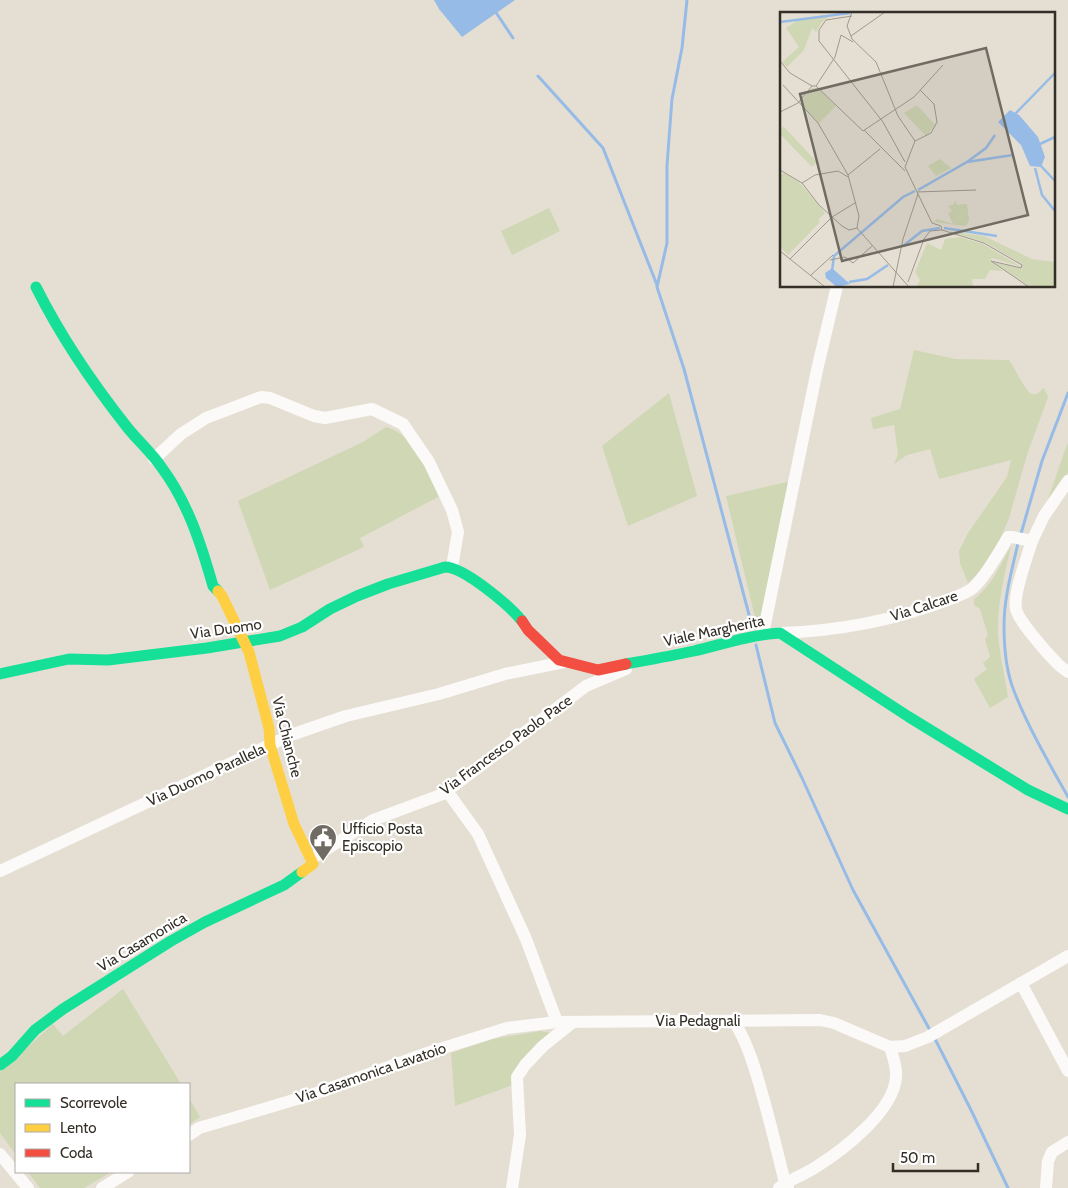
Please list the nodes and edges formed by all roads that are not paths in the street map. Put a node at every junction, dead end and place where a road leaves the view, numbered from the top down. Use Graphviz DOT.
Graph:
graph roads {
  1 [pos="36,287"];
  2 [pos="837,288"];
  3 [pos="154,459"];
  4 [pos="1068,481"];
  5 [pos="1024,539"];
  6 [pos="448,567"];
  7 [pos="780,633"];
  8 [pos="763,634"];
  9 [pos="245,643"];
  10 [pos="649,660"];
  11 [pos="564,662"];
  12 [pos="1068,672"];
  13 [pos="0,674"];
  14 [pos="270,745"];
  15 [pos="447,791"];
  16 [pos="1068,809"];
  17 [pos="312,861"];
  18 [pos="0,871"];
  19 [pos="1068,956"];
  20 [pos="1021,983"];
  21 [pos="734,1021"];
  22 [pos="557,1022"];
  23 [pos="573,1022"];
  24 [pos="890,1047"];
  25 [pos="0,1065"];
  26 [pos="1068,1071"];
  27 [pos="190,1134"];
  28 [pos="1068,1142"];
  29 [pos="0,1154"];
  30 [pos="15,1172"];
  31 [pos="16,1173"];
  32 [pos="126,1173"];
  33 [pos="784,1186"];
  34 [pos="28,1188"];
  35 [pos="102,1188"];
  36 [pos="512,1188"];
  37 [pos="1046,1188"];
  1 -- 3 [label="street, Via Chianche"];
  2 -- 8 [label="street"];
  3 -- 6 [label="street"];
  3 -- 9 [label="street, Via Chianche"];
  4 -- 5 [label="street, Via Calcare"];
  5 -- 7 [label="street, Via Calcare"];
  5 -- 12 [label="street"];
  6 -- 9 [label="street, Via Duomo"];
  6 -- 11 [label="street, Viale Margherita"];
  7 -- 8 [label="street, Viale Margherita"];
  7 -- 16 [label="street, Viale Margherita"];
  8 -- 10 [label="street, Viale Margherita"];
  9 -- 13 [label="street, Via Duomo"];
  9 -- 14 [label="street, Via Chianche"];
  10 -- 11 [label="street, Viale Margherita"];
  10 -- 15 [label="street, Via Francesco Paolo Pace"];
  11 -- 14 [label="street, Via Duomo Parallela"];
  14 -- 17 [label="street, Via Chianche"];
  14 -- 18 [label="street, Via Duomo Parallela"];
  15 -- 17 [label="street, Via Francesco Paolo Pace"];
  15 -- 22 [label="street"];
  17 -- 25 [label="street, Via Casamonica"];
  19 -- 20 [label="street"];
  20 -- 24 [label="street"];
  20 -- 26 [label="street"];
  21 -- 23 [label="street, Via Pedagnali"];
  21 -- 24 [label="street, Via Pedagnali"];
  21 -- 33 [label="street"];
  22 -- 23 [label="street, Via Pedagnali"];
  22 -- 27 [label="street, Via Casamonica Lavatoio"];
  23 -- 36 [label="street"];
  24 -- 33 [label="street"];
  28 -- 37 [label="street"];
  29 -- 30 [label="street"];
  31 -- 34 [label="street"];
  32 -- 35 [label="street"];
}
